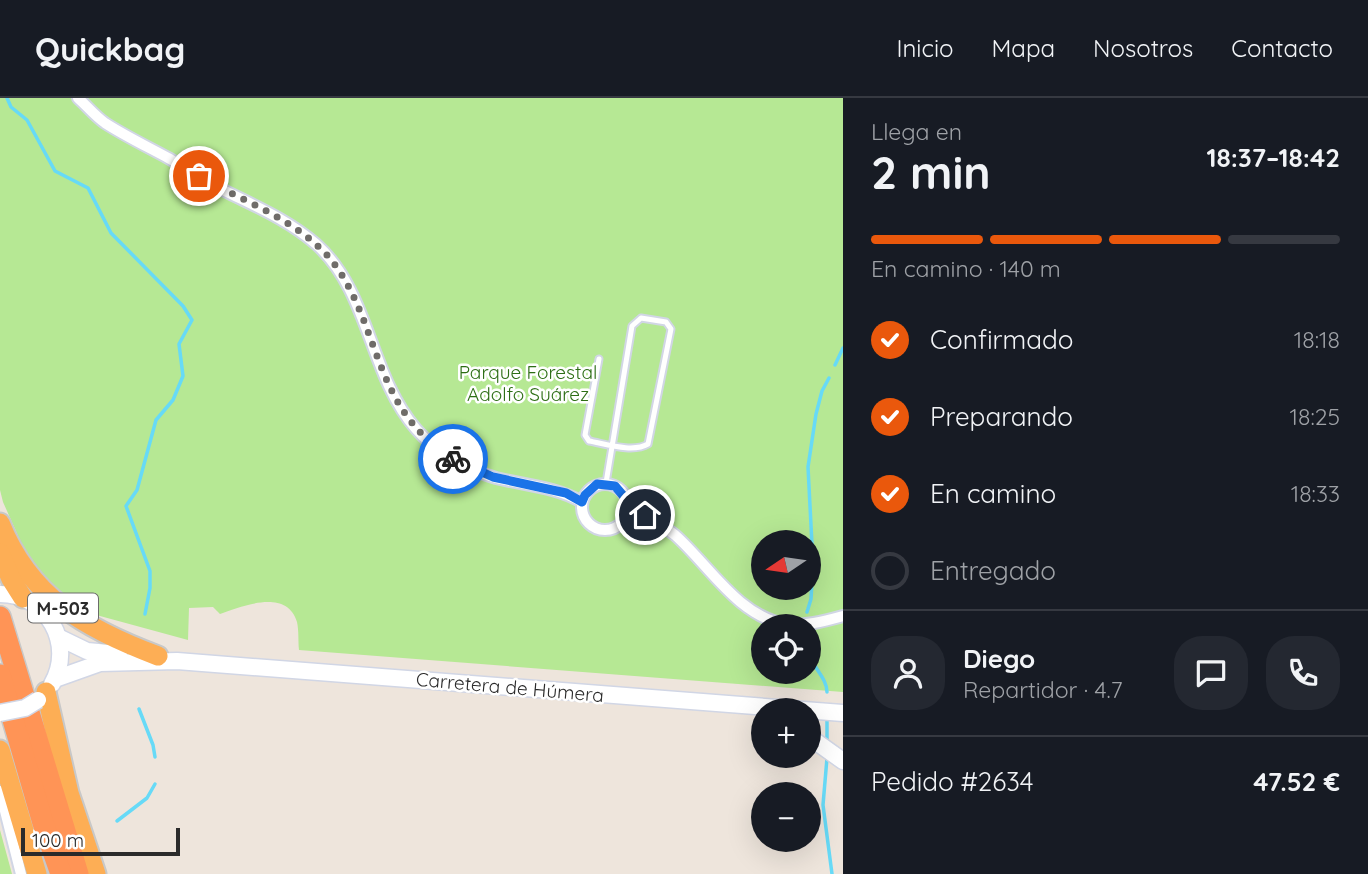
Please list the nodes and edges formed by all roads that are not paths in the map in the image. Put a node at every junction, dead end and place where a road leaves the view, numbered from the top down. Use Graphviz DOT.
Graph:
graph roads {
  1 [pos="78,98"];
  2 [pos="599,359"];
  3 [pos="613,445"];
  4 [pos="606,483"];
  5 [pos="582,502"];
  6 [pos="628,508"];
  7 [pos="0,523"];
  8 [pos="0,553"];
  9 [pos="10,595"];
  10 [pos="843,616"];
  11 [pos="0,617"];
  12 [pos="58,637"];
  13 [pos="168,658"];
  14 [pos="0,675"];
  15 [pos="46,690"];
  16 [pos="701,702"];
  17 [pos="0,713"];
  18 [pos="843,713"];
  19 [pos="751,715"];
  20 [pos="821,745"];
  21 [pos="0,750"];
  22 [pos="843,761"];
  23 [pos="0,791"];
  24 [pos="21,874"];
  25 [pos="37,874"];
  26 [pos="61,874"];
  27 [pos="78,874"];
  28 [pos="96,874"];
  1 -- 5 [label="street"];
  2 -- 3 [label="lane"];
  3 -- 3 [label="lane"];
  3 -- 4 [label="lane"];
  4 -- 5 [label="street"];
  4 -- 6 [label="street"];
  5 -- 6 [label="street"];
  6 -- 10 [label="street"];
  7 -- 13 [label="highway, M-503"];
  8 -- 9 [label="highway, M-503"];
  9 -- 12 [label="main road"];
  11 -- 27 [label="highway, M-503"];
  12 -- 13 [label="main road, Carretera de Húmera"];
  12 -- 15 [label="main road"];
  13 -- 15 [label="main road, Carretera de Húmera"];
  13 -- 16 [label="main road, Carretera de Húmera"];
  14 -- 26 [label="highway"];
  15 -- 17 [label="main road, Carretera de Húmera, bridge"];
  15 -- 28 [label="highway"];
  16 -- 18 [label="main road, Carretera de Húmera"];
  16 -- 19 [label="main road"];
  20 -- 22 [label="main road"];
  21 -- 25 [label="highway"];
  23 -- 24 [label="street"];
}
